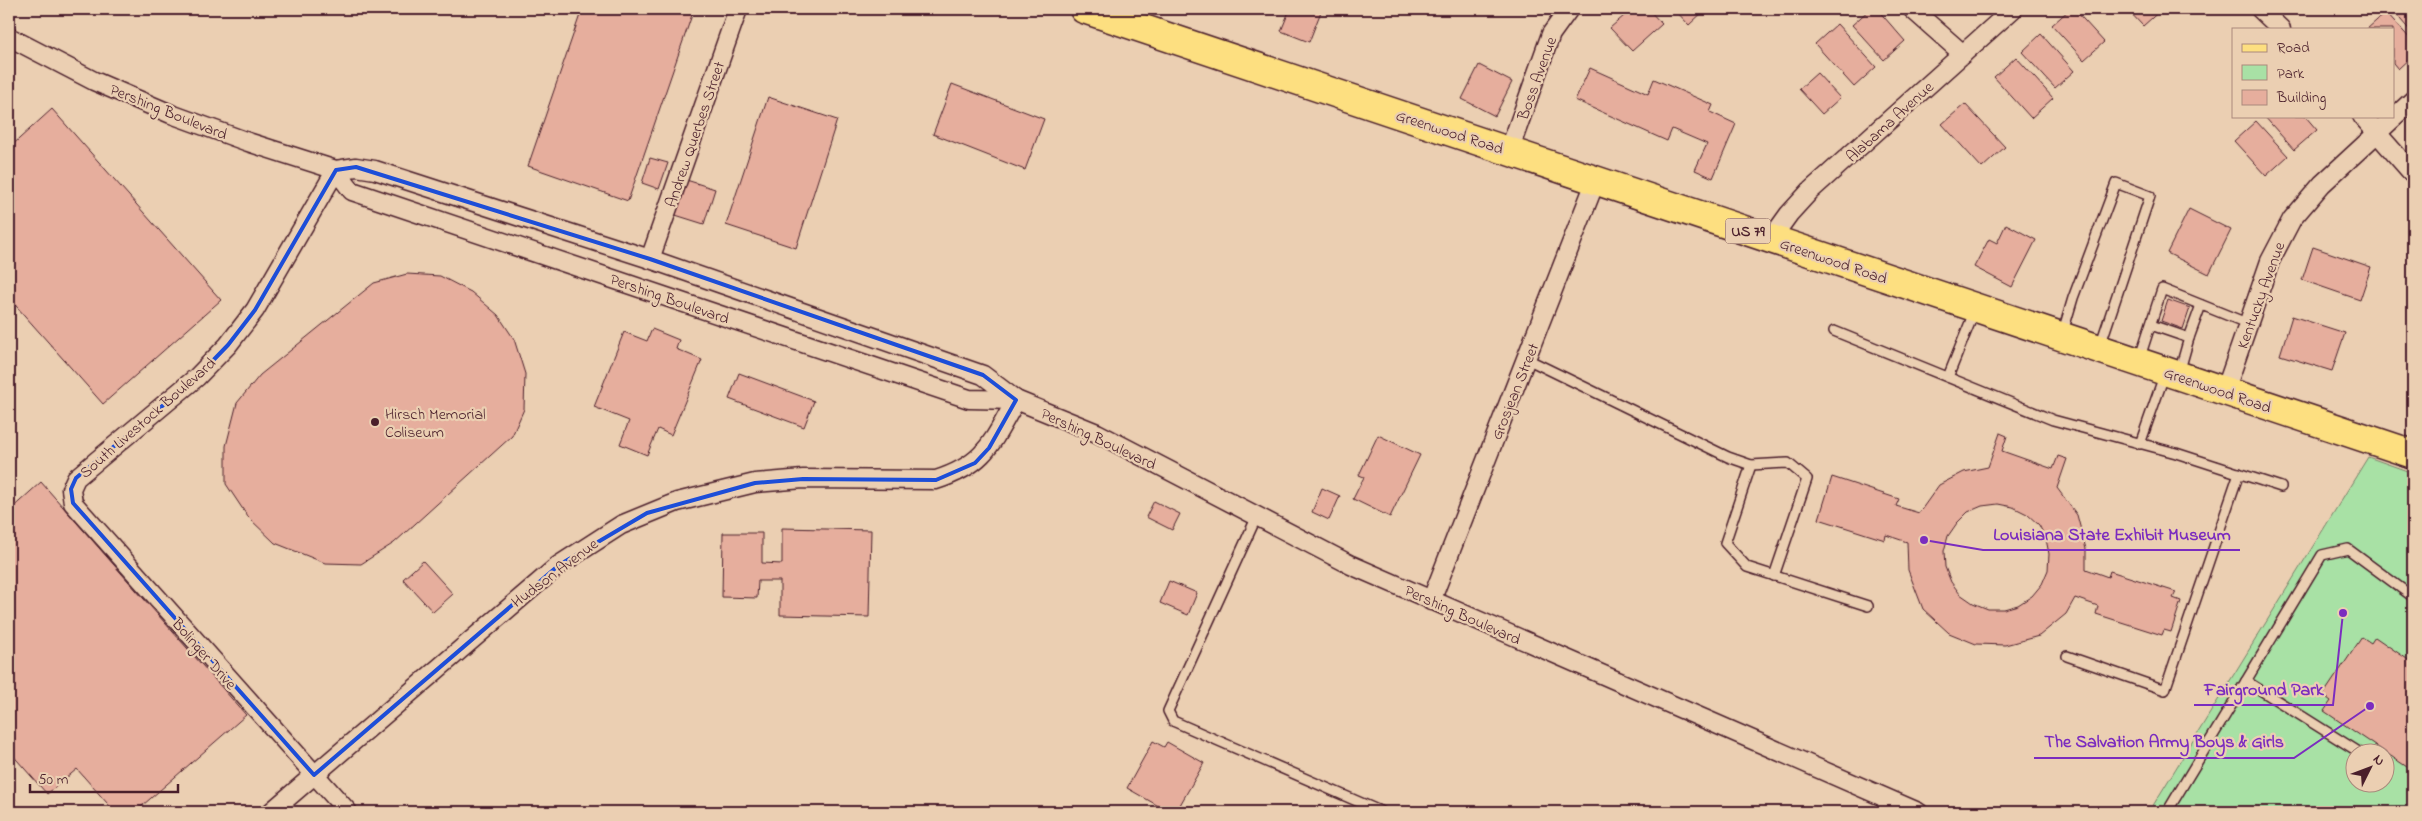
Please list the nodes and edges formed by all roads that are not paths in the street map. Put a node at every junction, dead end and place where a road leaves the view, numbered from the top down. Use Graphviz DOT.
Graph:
graph roads {
  1 [pos="738,9"];
  2 [pos="1084,9"];
  3 [pos="1569,9"];
  4 [pos="1912,9"];
  5 [pos="2014,9"];
  6 [pos="2260,9"];
  7 [pos="1125,15"];
  8 [pos="2280,28"];
  9 [pos="9,37"];
  10 [pos="1963,54"];
  11 [pos="2413,100"];
  12 [pos="2394,117"];
  13 [pos="2364,118"];
  14 [pos="2393,118"];
  15 [pos="2377,133"];
  16 [pos="1509,151"];
  17 [pos="336,170"];
  18 [pos="2413,174"];
  19 [pos="1596,180"];
  20 [pos="1771,239"];
  21 [pos="650,259"];
  22 [pos="2202,304"];
  23 [pos="1976,308"];
  24 [pos="2248,324"];
  25 [pos="2151,325"];
  26 [pos="1834,330"];
  27 [pos="2061,336"];
  28 [pos="2189,338"];
  29 [pos="2099,348"];
  30 [pos="1527,359"];
  31 [pos="2138,362"];
  32 [pos="2172,373"];
  33 [pos="1948,377"];
  34 [pos="2225,391"];
  35 [pos="1016,400"];
  36 [pos="2140,444"];
  37 [pos="2413,454"];
  38 [pos="1751,466"];
  39 [pos="2239,473"];
  40 [pos="2281,487"];
  41 [pos="71,489"];
  42 [pos="1257,516"];
  43 [pos="1774,576"];
  44 [pos="2413,597"];
  45 [pos="1431,601"];
  46 [pos="1868,606"];
  47 [pos="2067,656"];
  48 [pos="2246,681"];
  49 [pos="2346,744"];
  50 [pos="314,775"];
  51 [pos="1883,805"];
  52 [pos="271,812"];
  53 [pos="348,812"];
  54 [pos="1382,812"];
  55 [pos="1918,812"];
  56 [pos="2167,812"];
  1 -- 21 [label="street, Andrew Querbes Street"];
  2 -- 7 [label="main road, Greenwood Road / US 79"];
  3 -- 16 [label="street, Boss Avenue"];
  4 -- 10 [label="street"];
  5 -- 10 [label="street, Alabama Avenue"];
  6 -- 8 [label="street"];
  7 -- 16 [label="main road, Greenwood Road / US 79"];
  9 -- 17 [label="street, Pershing Boulevard"];
  10 -- 20 [label="street, Alabama Avenue"];
  11 -- 12 [label="street, Kentucky Avenue"];
  13 -- 15 [label="street"];
  14 -- 15 [label="street, Kentucky Avenue"];
  15 -- 18 [label="street"];
  15 -- 24 [label="street, Kentucky Avenue"];
  16 -- 19 [label="main road, Greenwood Road / US 79"];
  17 -- 21 [label="street, Pershing Boulevard"];
  17 -- 35 [label="street, Pershing Boulevard"];
  17 -- 41 [label="street, South Livestock Boulevard"];
  19 -- 20 [label="main road, Greenwood Road / US 79"];
  19 -- 30 [label="street, Grosjean Street"];
  20 -- 23 [label="main road, Greenwood Road / US 79"];
  21 -- 35 [label="street, Pershing Boulevard"];
  22 -- 24 [label="lane"];
  22 -- 25 [label="lane"];
  22 -- 28 [label="lane"];
  23 -- 27 [label="main road, Greenwood Road / US 79"];
  23 -- 33 [label="lane"];
  24 -- 34 [label="street, Kentucky Avenue"];
  25 -- 28 [label="lane"];
  25 -- 31 [label="lane"];
  26 -- 33 [label="lane"];
  27 -- 29 [label="main road, Greenwood Road / US 79"];
  27 -- 29 [label="lane"];
  28 -- 32 [label="lane"];
  29 -- 31 [label="main road, Greenwood Road / US 79"];
  30 -- 38 [label="lane"];
  30 -- 45 [label="street, Grosjean Street"];
  31 -- 32 [label="main road, Greenwood Road / US 79"];
  32 -- 34 [label="main road, Greenwood Road / US 79"];
  32 -- 36 [label="lane"];
  33 -- 36 [label="lane"];
  34 -- 37 [label="main road, Greenwood Road / US 79"];
  35 -- 42 [label="street, Pershing Boulevard"];
  35 -- 50 [label="street, Hudson Avenue"];
  36 -- 39 [label="lane"];
  38 -- 43 [label="lane"];
  38 -- 43 [label="lane"];
  39 -- 40 [label="lane"];
  39 -- 47 [label="lane"];
  41 -- 50 [label="street, Bolinger Drive"];
  42 -- 45 [label="street, Pershing Boulevard"];
  42 -- 54 [label="lane"];
  43 -- 46 [label="lane"];
  44 -- 48 [label="lane"];
  45 -- 51 [label="street, Pershing Boulevard"];
  48 -- 49 [label="lane"];
  48 -- 56 [label="lane"];
  50 -- 52 [label="street, Hudson Avenue"];
  50 -- 53 [label="street, Bolinger Drive"];
  51 -- 55 [label="street, Pershing Boulevard"];
}
